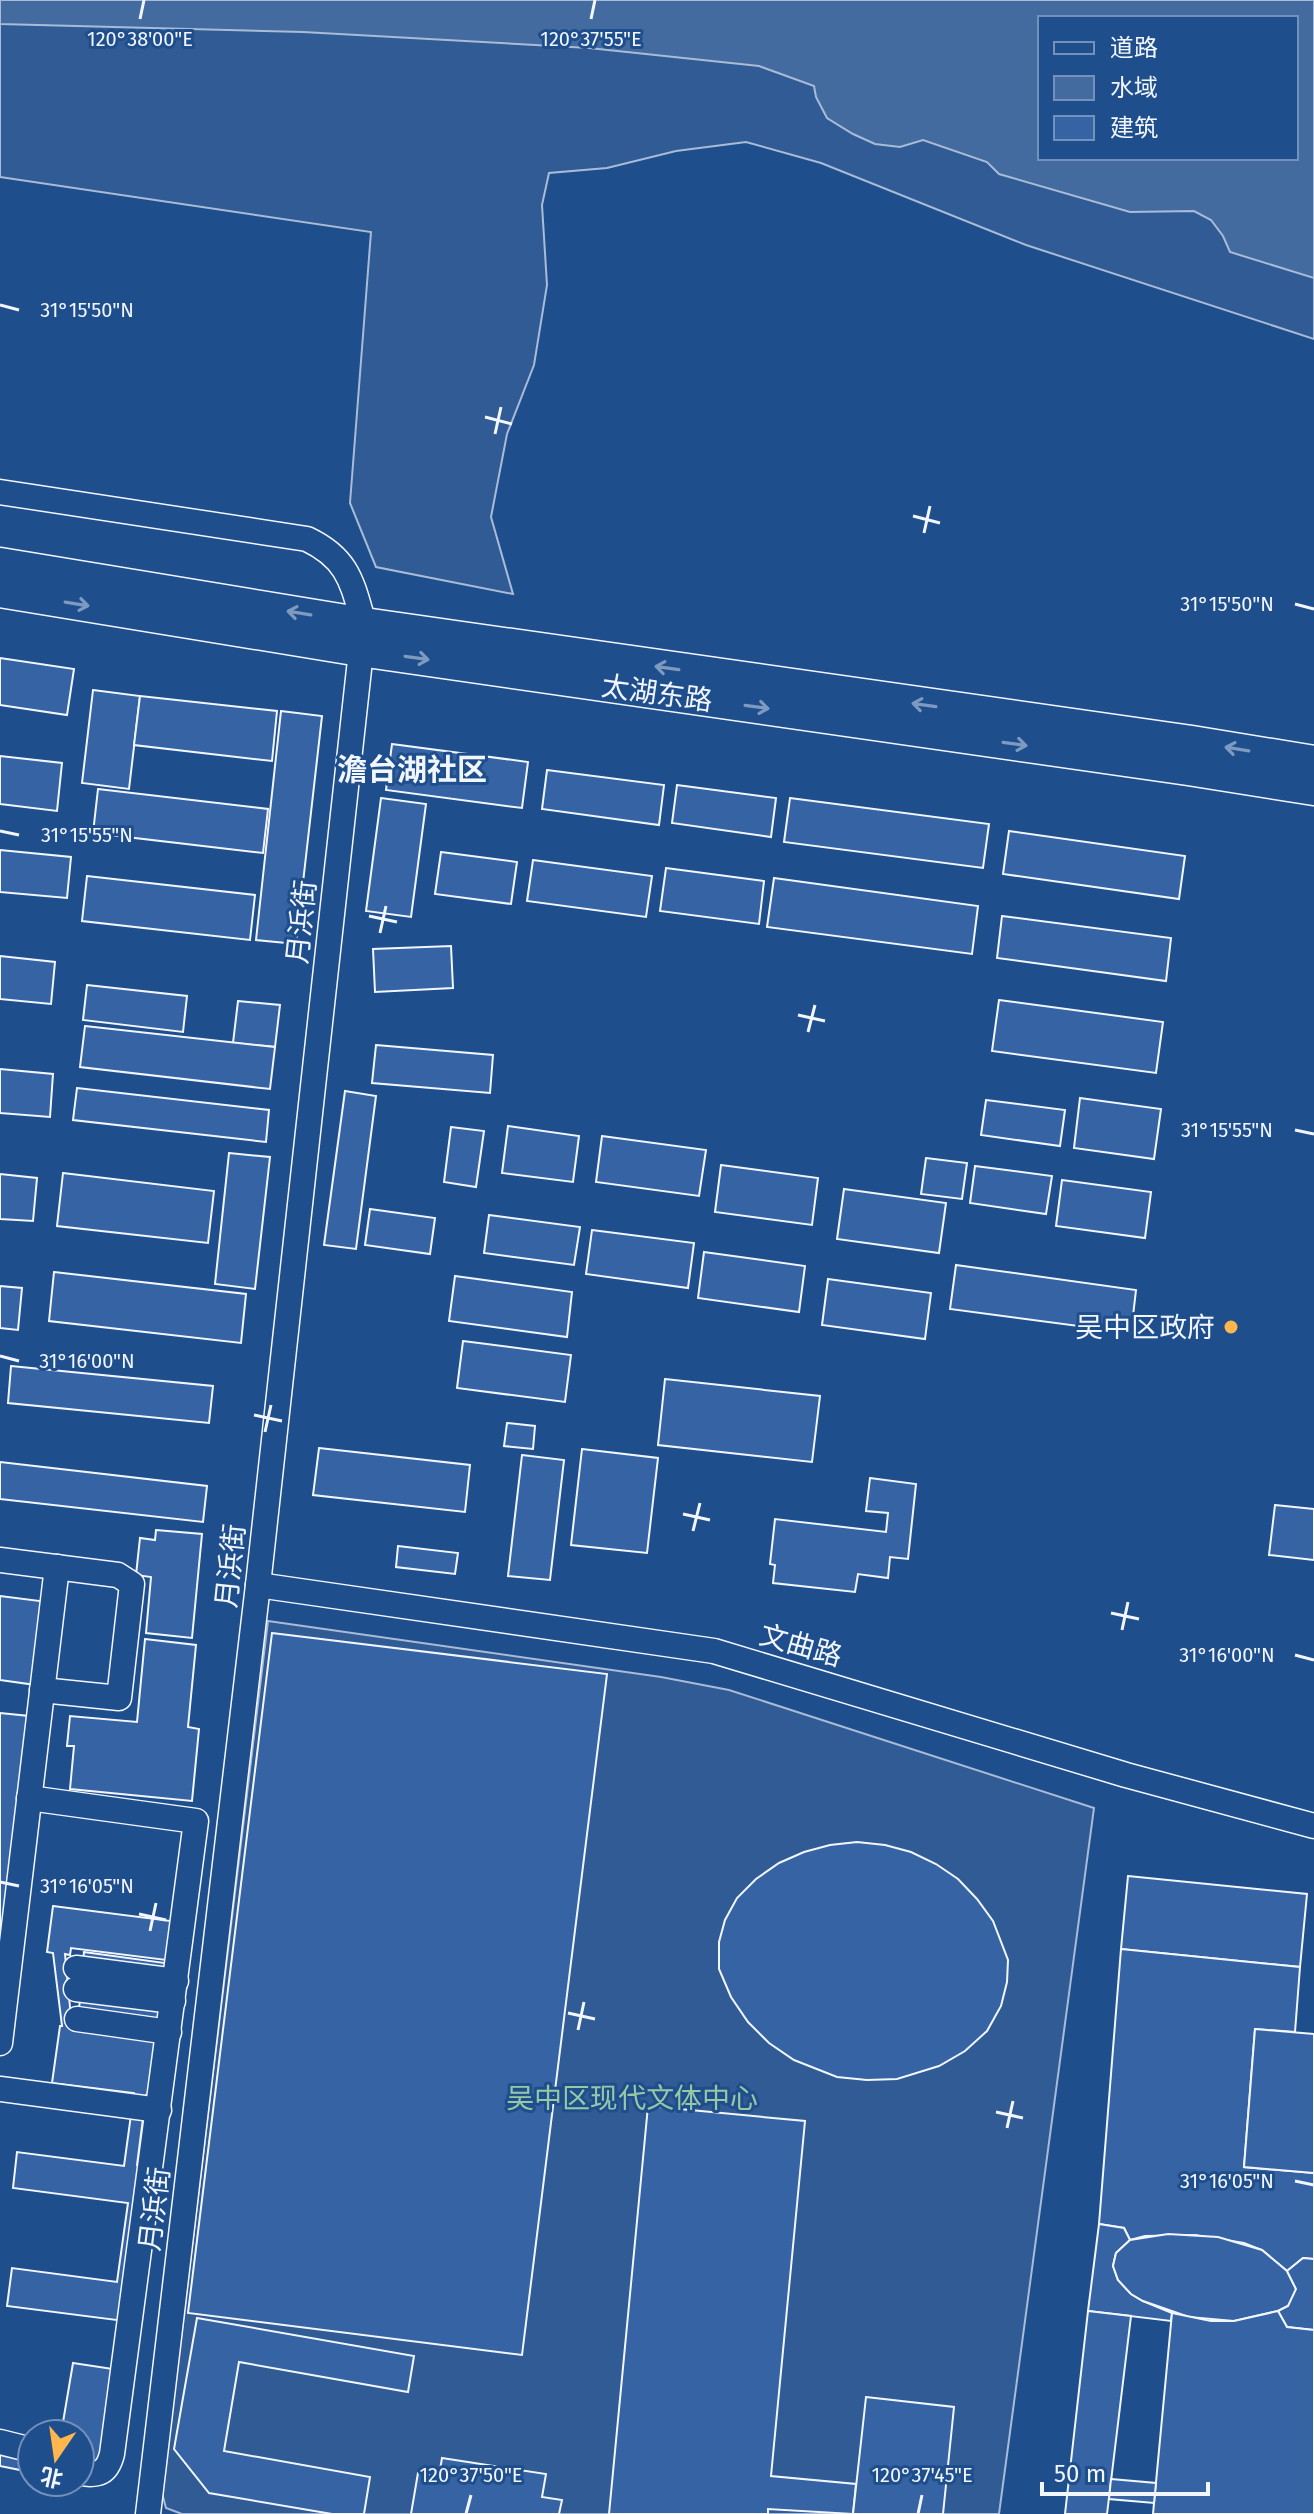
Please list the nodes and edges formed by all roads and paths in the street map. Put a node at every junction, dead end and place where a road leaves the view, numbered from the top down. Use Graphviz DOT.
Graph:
graph roads {
  1 [pos="0,492"];
  2 [pos="0,564"];
  3 [pos="0,591"];
  4 [pos="362,637"];
  5 [pos="1314,762"];
  6 [pos="1314,789"];
  7 [pos="0,1560"];
  8 [pos="57,1567"];
  9 [pos="258,1585"];
  10 [pos="42,1690"];
  11 [pos="29,1798"];
  12 [pos="1314,1826"];
  13 [pos="6,1948"];
  14 [pos="76,1979"];
  15 [pos="175,1991"];
  16 [pos="77,2019"];
  17 [pos="169,2032"];
  18 [pos="0,2043"];
  19 [pos="0,2089"];
  20 [pos="159,2110"];
  21 [pos="96,2473"];
  22 [pos="148,2514"];
  1 -- 4 [label="street"];
  4 -- 2 [label="main road, 太湖东路, one-way"];
  3 -- 4 [label="main road, 太湖东路, one-way"];
  5 -- 4 [label="main road, 太湖东路, one-way"];
  4 -- 6 [label="main road, 太湖东路, one-way"];
  4 -- 9 [label="street, 月浜街"];
  7 -- 8 [label="street"];
  8 -- 10 [label="street"];
  8 -- 10 [label="street"];
  9 -- 12 [label="street, 文曲路"];
  9 -- 22 [label="street, 月浜街"];
  10 -- 11 [label="street"];
  11 -- 13 [label="street"];
  11 -- 15 [label="street"];
  13 -- 18 [label="street"];
  14 -- 15 [label="street"];
  15 -- 17 [label="street"];
  16 -- 17 [label="street"];
  17 -- 20 [label="street"];
  19 -- 20 [label="street"];
  20 -- 21 [label="street"];
}
